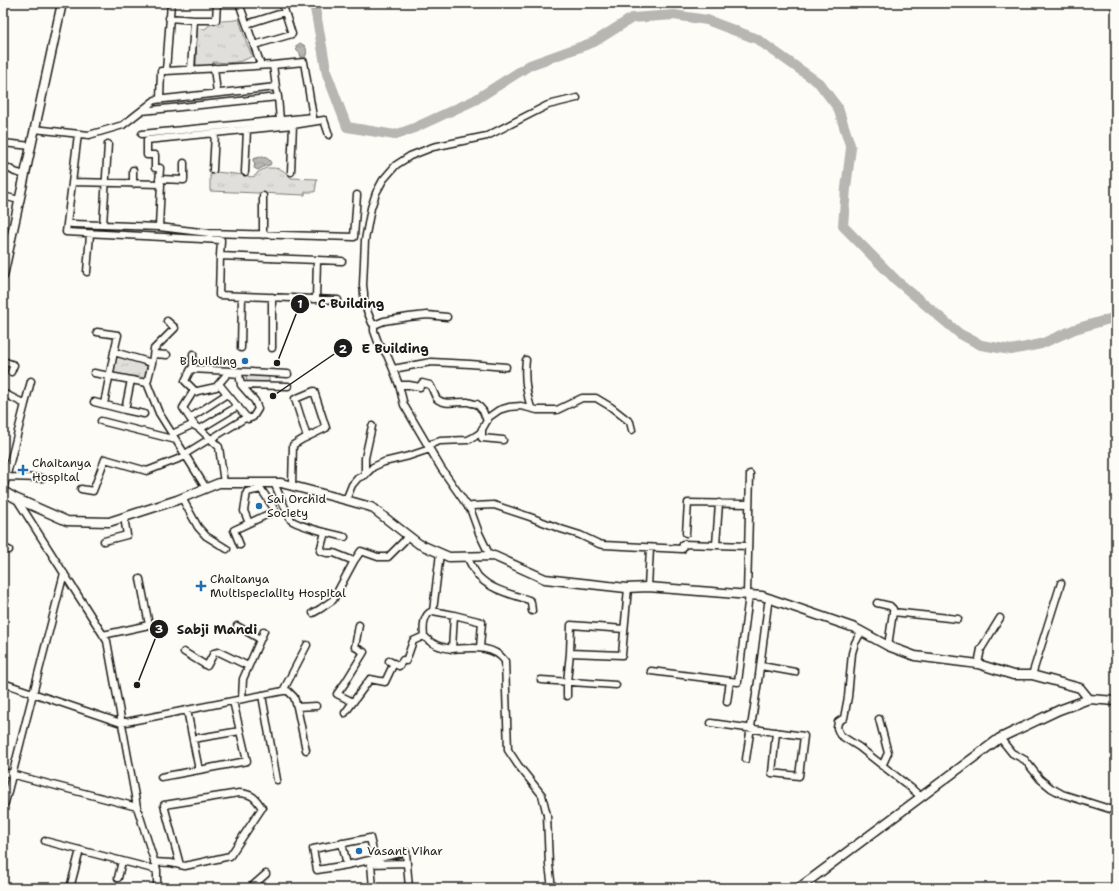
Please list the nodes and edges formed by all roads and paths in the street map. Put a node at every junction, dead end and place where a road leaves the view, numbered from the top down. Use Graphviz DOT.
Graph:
graph roads {
  1 [pos="62,3"];
  2 [pos="171,3"];
  3 [pos="217,3"];
  4 [pos="239,3"];
  5 [pos="282,3"];
  6 [pos="285,12"];
  7 [pos="170,18"];
  8 [pos="194,20"];
  9 [pos="247,24"];
  10 [pos="254,45"];
  11 [pos="261,65"];
  12 [pos="273,65"];
  13 [pos="214,68"];
  14 [pos="191,70"];
  15 [pos="166,71"];
  16 [pos="276,87"];
  17 [pos="217,93"];
  18 [pos="278,97"];
  19 [pos="577,98"];
  20 [pos="160,99"];
  21 [pos="141,111"];
  22 [pos="280,120"];
  23 [pos="293,125"];
  24 [pos="34,130"];
  25 [pos="246,130"];
  26 [pos="215,133"];
  27 [pos="78,134"];
  28 [pos="142,134"];
  29 [pos="329,135"];
  30 [pos="3,143"];
  31 [pos="108,144"];
  32 [pos="31,146"];
  33 [pos="184,163"];
  34 [pos="3,165"];
  35 [pos="133,170"];
  36 [pos="213,170"];
  37 [pos="245,172"];
  38 [pos="291,172"];
  39 [pos="25,175"];
  40 [pos="73,182"];
  41 [pos="159,182"];
  42 [pos="106,183"];
  43 [pos="133,184"];
  44 [pos="357,195"];
  45 [pos="3,196"];
  46 [pos="263,196"];
  47 [pos="19,200"];
  48 [pos="72,224"];
  49 [pos="103,225"];
  50 [pos="159,228"];
  51 [pos="90,234"];
  52 [pos="262,235"];
  53 [pos="220,256"];
  54 [pos="317,260"];
  55 [pos="342,261"];
  56 [pos="87,272"];
  57 [pos="3,276"];
  58 [pos="242,296"];
  59 [pos="272,297"];
  60 [pos="316,299"];
  61 [pos="338,300"];
  62 [pos="448,317"];
  63 [pos="167,321"];
  64 [pos="374,326"];
  65 [pos="97,332"];
  66 [pos="241,348"];
  67 [pos="272,348"];
  68 [pos="114,352"];
  69 [pos="154,354"];
  70 [pos="193,354"];
  71 [pos="167,355"];
  72 [pos="526,360"];
  73 [pos="3,361"];
  74 [pos="152,363"];
  75 [pos="506,367"];
  76 [pos="193,369"];
  77 [pos="393,369"];
  78 [pos="11,372"];
  79 [pos="94,373"];
  80 [pos="288,374"];
  81 [pos="109,376"];
  82 [pos="130,380"];
  83 [pos="31,381"];
  84 [pos="147,383"];
  85 [pos="219,384"];
  86 [pos="241,385"];
  87 [pos="399,385"];
  88 [pos="288,386"];
  89 [pos="196,392"];
  90 [pos="3,394"];
  91 [pos="227,394"];
  92 [pos="94,402"];
  93 [pos="25,404"];
  94 [pos="104,404"];
  95 [pos="238,406"];
  96 [pos="531,408"];
  97 [pos="125,410"];
  98 [pos="144,414"];
  99 [pos="247,417"];
  100 [pos="190,418"];
  101 [pos="102,421"];
  102 [pos="487,421"];
  103 [pos="194,424"];
  104 [pos="372,426"];
  105 [pos="200,428"];
  106 [pos="482,429"];
  107 [pos="632,430"];
  108 [pos="172,434"];
  109 [pos="307,437"];
  110 [pos="176,440"];
  111 [pos="208,440"];
  112 [pos="503,440"];
  113 [pos="429,447"];
  114 [pos="185,455"];
  115 [pos="750,474"];
  116 [pos="365,475"];
  117 [pos="6,477"];
  118 [pos="42,478"];
  119 [pos="224,483"];
  120 [pos="274,483"];
  121 [pos="259,486"];
  122 [pos="292,486"];
  123 [pos="206,488"];
  124 [pos="81,489"];
  125 [pos="3,490"];
  126 [pos="15,498"];
  127 [pos="182,498"];
  128 [pos="346,500"];
  129 [pos="719,503"];
  130 [pos="749,504"];
  131 [pos="468,507"];
  132 [pos="124,517"];
  133 [pos="249,523"];
  134 [pos="325,532"];
  135 [pos="686,533"];
  136 [pos="408,535"];
  137 [pos="345,537"];
  138 [pos="104,541"];
  139 [pos="240,545"];
  140 [pos="716,545"];
  141 [pos="748,546"];
  142 [pos="650,548"];
  143 [pos="227,549"];
  144 [pos="440,553"];
  145 [pos="467,556"];
  146 [pos="490,556"];
  147 [pos="354,561"];
  148 [pos="64,573"];
  149 [pos="140,579"];
  150 [pos="1061,582"];
  151 [pos="648,587"];
  152 [pos="628,588"];
  153 [pos="748,594"];
  154 [pos="771,598"];
  155 [pos="876,603"];
  156 [pos="433,611"];
  157 [pos="532,611"];
  158 [pos="893,612"];
  159 [pos="313,613"];
  160 [pos="454,615"];
  161 [pos="1000,618"];
  162 [pos="958,619"];
  163 [pos="359,625"];
  164 [pos="237,626"];
  165 [pos="624,629"];
  166 [pos="264,631"];
  167 [pos="861,632"];
  168 [pos="103,634"];
  169 [pos="424,636"];
  170 [pos="260,640"];
  171 [pos="307,645"];
  172 [pos="888,646"];
  173 [pos="480,648"];
  174 [pos="452,649"];
  175 [pos="184,652"];
  176 [pos="570,653"];
  177 [pos="978,664"];
  178 [pos="248,666"];
  179 [pos="761,666"];
  180 [pos="651,671"];
  181 [pos="795,672"];
  182 [pos="1032,675"];
  183 [pos="541,680"];
  184 [pos="730,681"];
  185 [pos="567,682"];
  186 [pos="3,683"];
  187 [pos="616,685"];
  188 [pos="283,691"];
  189 [pos="33,693"];
  190 [pos="262,695"];
  191 [pos="567,696"];
  192 [pos="242,699"];
  193 [pos="1089,699"];
  194 [pos="233,701"];
  195 [pos="1116,701"];
  196 [pos="353,702"];
  197 [pos="727,702"];
  198 [pos="316,706"];
  199 [pos="297,707"];
  200 [pos="187,710"];
  201 [pos="345,713"];
  202 [pos="879,719"];
  203 [pos="711,723"];
  204 [pos="121,724"];
  205 [pos="751,728"];
  206 [pos="240,731"];
  207 [pos="776,732"];
  208 [pos="1000,738"];
  209 [pos="193,740"];
  210 [pos="306,750"];
  211 [pos="746,759"];
  212 [pos="882,766"];
  213 [pos="199,770"];
  214 [pos="3,772"];
  215 [pos="12,774"];
  216 [pos="161,777"];
  217 [pos="277,780"];
  218 [pos="921,797"];
  219 [pos="5,803"];
  220 [pos="137,808"];
  221 [pos="1116,811"];
  222 [pos="45,841"];
  223 [pos="342,843"];
  224 [pos="80,850"];
  225 [pos="375,859"];
  226 [pos="122,861"];
  227 [pos="154,862"];
  228 [pos="406,863"];
  229 [pos="180,865"];
  230 [pos="347,865"];
  231 [pos="157,870"];
  232 [pos="266,874"];
  233 [pos="118,878"];
  234 [pos="70,888"];
  235 [pos="157,888"];
  236 [pos="250,888"];
  237 [pos="373,888"];
  238 [pos="408,888"];
  239 [pos="552,888"];
  240 [pos="799,888"];
  1 -- 24 [label="main road"];
  2 -- 7 [label="street"];
  3 -- 8 [label="street"];
  4 -- 9 [label="street"];
  5 -- 6 [label="street"];
  6 -- 9 [label="street"];
  6 -- 10 [label="street"];
  7 -- 8 [label="street"];
  7 -- 15 [label="street"];
  8 -- 14 [label="street"];
  9 -- 10 [label="street"];
  10 -- 11 [label="street"];
  11 -- 12 [label="street"];
  11 -- 13 [label="street"];
  12 -- 16 [label="street"];
  12 -- 22 [label="street"];
  13 -- 14 [label="street"];
  13 -- 17 [label="street"];
  14 -- 15 [label="street"];
  15 -- 20 [label="street"];
  16 -- 17 [label="street"];
  16 -- 18 [label="street"];
  17 -- 20 [label="street"];
  18 -- 21 [label="street"];
  18 -- 22 [label="street"];
  19 -- 64 [label="street"];
  20 -- 21 [label="street"];
  21 -- 27 [label="street"];
  22 -- 28 [label="street"];
  23 -- 25 [label="street"];
  23 -- 29 [label="street"];
  23 -- 38 [label="street"];
  24 -- 27 [label="street"];
  24 -- 32 [label="main road"];
  25 -- 26 [label="street"];
  25 -- 37 [label="street"];
  26 -- 36 [label="street"];
  26 -- 41 [label="street"];
  27 -- 40 [label="street"];
  30 -- 32 [label="street"];
  31 -- 42 [label="street"];
  32 -- 39 [label="main road"];
  33 -- 41 [label="street"];
  34 -- 39 [label="street"];
  35 -- 43 [label="street"];
  39 -- 47 [label="main road"];
  40 -- 42 [label="street"];
  40 -- 51 [label="street"];
  41 -- 43 [label="street"];
  41 -- 50 [label="street"];
  42 -- 43 [label="street"];
  42 -- 49 [label="street"];
  44 -- 52 [label="street"];
  45 -- 47 [label="street"];
  46 -- 52 [label="street"];
  47 -- 57 [label="main road"];
  48 -- 49 [label="street"];
  49 -- 50 [label="street"];
  50 -- 52 [label="street"];
  51 -- 53 [label="street"];
  51 -- 56 [label="street"];
  53 -- 54 [label="street"];
  53 -- 58 [label="street"];
  54 -- 55 [label="street"];
  54 -- 60 [label="street"];
  58 -- 59 [label="street"];
  58 -- 66 [label="street"];
  59 -- 60 [label="street"];
  59 -- 67 [label="street"];
  60 -- 61 [label="street"];
  62 -- 64 [label="street"];
  63 -- 69 [label="street"];
  64 -- 77 [label="street"];
  65 -- 68 [label="street"];
  68 -- 74 [label="street"];
  68 -- 81 [label="street"];
  69 -- 71 [label="street"];
  69 -- 74 [label="street"];
  70 -- 76 [label="street"];
  72 -- 96 [label="street"];
  73 -- 78 [label="street"];
  74 -- 84 [label="street"];
  75 -- 77 [label="street"];
  76 -- 80 [label="street"];
  76 -- 89 [label="street"];
  77 -- 87 [label="street"];
  79 -- 81 [label="street"];
  81 -- 82 [label="street"];
  81 -- 94 [label="street"];
  82 -- 84 [label="street"];
  82 -- 97 [label="street"];
  83 -- 93 [label="street"];
  84 -- 108 [label="street"];
  85 -- 86 [label="street"];
  85 -- 89 [label="street"];
  85 -- 91 [label="street"];
  86 -- 88 [label="street"];
  86 -- 99 [label="street"];
  87 -- 102 [label="street"];
  87 -- 113 [label="street"];
  89 -- 100 [label="street"];
  90 -- 93 [label="street"];
  91 -- 95 [label="street"];
  91 -- 100 [label="street"];
  92 -- 94 [label="street"];
  93 -- 117 [label="street"];
  94 -- 97 [label="street"];
  95 -- 99 [label="street"];
  95 -- 105 [label="street"];
  96 -- 102 [label="street"];
  96 -- 107 [label="street"];
  97 -- 98 [label="street"];
  99 -- 111 [label="street"];
  100 -- 103 [label="street"];
  101 -- 110 [label="street"];
  102 -- 106 [label="street"];
  103 -- 105 [label="street"];
  103 -- 108 [label="street"];
  104 -- 116 [label="street"];
  105 -- 111 [label="street"];
  106 -- 112 [label="street"];
  106 -- 113 [label="street"];
  108 -- 110 [label="street"];
  109 -- 109 [label="street"];
  109 -- 122 [label="street"];
  110 -- 114 [label="street"];
  111 -- 114 [label="street"];
  111 -- 119 [label="street"];
  113 -- 116 [label="street"];
  113 -- 131 [label="street"];
  114 -- 123 [label="street"];
  114 -- 124 [label="street"];
  115 -- 130 [label="street"];
  116 -- 128 [label="street"];
  117 -- 118 [label="street"];
  117 -- 125 [label="street"];
  119 -- 121 [label="main road"];
  119 -- 123 [label="main road"];
  120 -- 121 [label="main road"];
  120 -- 122 [label="main road"];
  120 -- 134 [label="street"];
  121 -- 133 [label="street"];
  121 -- 133 [label="street"];
  122 -- 128 [label="main road"];
  123 -- 127 [label="main road"];
  125 -- 126 [label="main road"];
  126 -- 132 [label="main road"];
  126 -- 148 [label="street"];
  127 -- 132 [label="main road"];
  127 -- 143 [label="street"];
  128 -- 136 [label="main road"];
  129 -- 130 [label="street"];
  129 -- 135 [label="street"];
  129 -- 140 [label="street"];
  130 -- 141 [label="street"];
  131 -- 142 [label="street"];
  131 -- 146 [label="street"];
  132 -- 138 [label="street"];
  133 -- 139 [label="street"];
  134 -- 137 [label="street"];
  134 -- 147 [label="street"];
  136 -- 144 [label="main road"];
  136 -- 147 [label="street"];
  140 -- 141 [label="street"];
  140 -- 142 [label="street"];
  141 -- 153 [label="street"];
  142 -- 151 [label="street"];
  144 -- 145 [label="main road"];
  144 -- 156 [label="street"];
  145 -- 146 [label="main road"];
  145 -- 157 [label="street"];
  146 -- 152 [label="main road"];
  147 -- 159 [label="street"];
  148 -- 168 [label="street"];
  148 -- 189 [label="street"];
  149 -- 168 [label="street"];
  150 -- 182 [label="street"];
  151 -- 152 [label="main road"];
  151 -- 153 [label="main road"];
  152 -- 165 [label="street"];
  153 -- 154 [label="main road"];
  153 -- 184 [label="street"];
  154 -- 167 [label="main road"];
  154 -- 179 [label="street"];
  155 -- 158 [label="street"];
  156 -- 160 [label="street"];
  156 -- 169 [label="street"];
  158 -- 162 [label="street"];
  158 -- 172 [label="street"];
  160 -- 173 [label="street"];
  160 -- 174 [label="street"];
  161 -- 177 [label="street"];
  163 -- 196 [label="street"];
  164 -- 170 [label="street"];
  165 -- 176 [label="street"];
  165 -- 176 [label="street"];
  166 -- 170 [label="street"];
  167 -- 172 [label="main road"];
  167 -- 212 [label="street"];
  168 -- 204 [label="street"];
  169 -- 174 [label="street"];
  169 -- 196 [label="street"];
  170 -- 178 [label="street"];
  171 -- 188 [label="street"];
  172 -- 177 [label="main road"];
  173 -- 174 [label="street"];
  173 -- 239 [label="street"];
  175 -- 178 [label="street"];
  176 -- 185 [label="street"];
  177 -- 182 [label="main road"];
  178 -- 192 [label="street"];
  179 -- 181 [label="street"];
  179 -- 205 [label="street"];
  180 -- 184 [label="street"];
  182 -- 193 [label="main road"];
  183 -- 185 [label="street"];
  184 -- 197 [label="street"];
  185 -- 187 [label="street"];
  185 -- 191 [label="street"];
  186 -- 189 [label="street"];
  188 -- 190 [label="street"];
  188 -- 199 [label="street"];
  189 -- 204 [label="street"];
  189 -- 215 [label="street"];
  190 -- 192 [label="street"];
  190 -- 217 [label="street"];
  192 -- 194 [label="street"];
  193 -- 195 [label="main road"];
  193 -- 208 [label="main road"];
  194 -- 200 [label="street"];
  194 -- 206 [label="street"];
  196 -- 201 [label="street"];
  198 -- 199 [label="street"];
  199 -- 210 [label="street"];
  200 -- 204 [label="street"];
  200 -- 209 [label="street"];
  202 -- 212 [label="street"];
  203 -- 205 [label="street"];
  204 -- 220 [label="street"];
  205 -- 207 [label="street"];
  205 -- 211 [label="street"];
  206 -- 209 [label="street"];
  206 -- 213 [label="street"];
  207 -- 207 [label="street"];
  208 -- 218 [label="main road"];
  208 -- 221 [label="street"];
  209 -- 213 [label="street"];
  212 -- 218 [label="street"];
  213 -- 216 [label="street"];
  214 -- 215 [label="street"];
  215 -- 219 [label="street"];
  215 -- 220 [label="street"];
  218 -- 240 [label="main road"];
  220 -- 227 [label="street"];
  222 -- 224 [label="street"];
  223 -- 225 [label="street"];
  223 -- 230 [label="street"];
  223 -- 230 [label="street"];
  224 -- 226 [label="street"];
  224 -- 234 [label="street"];
  225 -- 228 [label="street"];
  225 -- 230 [label="street"];
  226 -- 231 [label="street"];
  226 -- 233 [label="street"];
  227 -- 229 [label="street"];
  227 -- 231 [label="street"];
  228 -- 237 [label="street"];
  228 -- 238 [label="street"];
  229 -- 229 [label="street"];
  231 -- 235 [label="street"];
  232 -- 236 [label="street"];
}
